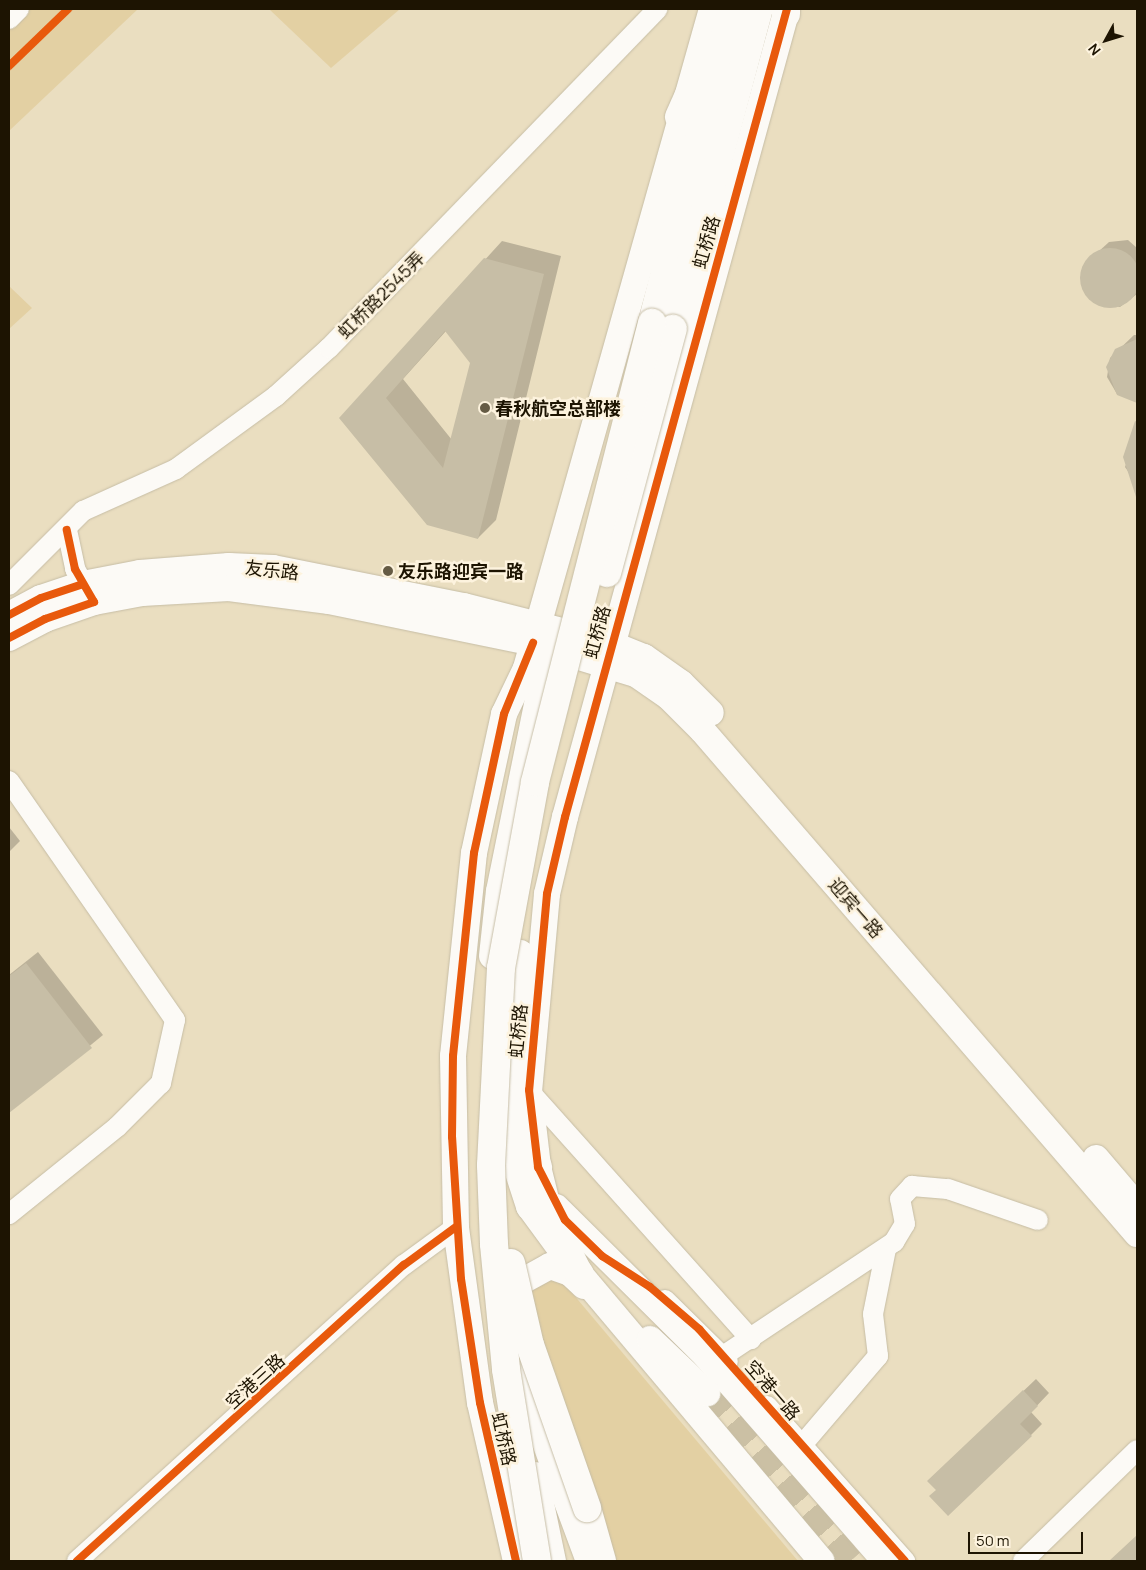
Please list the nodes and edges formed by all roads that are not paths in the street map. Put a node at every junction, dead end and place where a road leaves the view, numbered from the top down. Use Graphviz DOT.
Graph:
graph roads {
  1 [pos="19,9"];
  2 [pos="657,9"];
  3 [pos="712,9"];
  4 [pos="727,9"];
  5 [pos="732,9"];
  6 [pos="760,9"];
  7 [pos="786,11"];
  8 [pos="9,19"];
  9 [pos="679,117"];
  10 [pos="662,326"];
  11 [pos="66,530"];
  12 [pos="9,585"];
  13 [pos="88,593"];
  14 [pos="9,615"];
  15 [pos="535,633"];
  16 [pos="9,638"];
  17 [pos="606,652"];
  18 [pos="535,669"];
  19 [pos="9,780"];
  20 [pos="510,1036"];
  21 [pos="529,1090"];
  22 [pos="493,1097"];
  23 [pos="541,1176"];
  24 [pos="1137,1206"];
  25 [pos="9,1214"];
  26 [pos="1038,1220"];
  27 [pos="456,1227"];
  28 [pos="1137,1234"];
  29 [pos="886,1249"];
  30 [pos="602,1256"];
  31 [pos="580,1274"];
  32 [pos="605,1304"];
  33 [pos="506,1331"];
  34 [pos="751,1339"];
  35 [pos="723,1356"];
  36 [pos="802,1445"];
  37 [pos="1137,1450"];
  38 [pos="77,1561"];
  39 [pos="516,1561"];
  40 [pos="530,1561"];
  41 [pos="537,1561"];
  42 [pos="554,1561"];
  43 [pos="589,1561"];
  44 [pos="602,1561"];
  45 [pos="822,1561"];
  46 [pos="885,1561"];
  47 [pos="905,1561"];
  48 [pos="1023,1561"];
  1 -- 8 [label="street"];
  2 -- 11 [label="street, 虹桥路2545弄"];
  3 -- 9 [label="main road, 虹桥路"];
  4 -- 9 [label="highway"];
  5 -- 10 [label="highway"];
  6 -- 10 [label="highway"];
  7 -- 17 [label="main road, 虹桥路"];
  9 -- 15 [label="main road, 虹桥路"];
  10 -- 20 [label="highway, bridge"];
  10 -- 22 [label="highway, bridge"];
  11 -- 12 [label="street, 虹桥路2545弄"];
  11 -- 13 [label="street"];
  13 -- 14 [label="main road, 友乐路"];
  13 -- 15 [label="main road, 友乐路"];
  13 -- 16 [label="main road, 友乐路"];
  15 -- 17 [label="main road, 迎宾一路"];
  15 -- 18 [label="main road, 虹桥路"];
  17 -- 21 [label="main road, 虹桥路"];
  17 -- 24 [label="main road, 迎宾一路"];
  17 -- 28 [label="main road, 迎宾一路"];
  18 -- 27 [label="main road, 虹桥路"];
  18 -- 33 [label="main road"];
  18 -- 40 [label="main road, 虹桥路"];
  19 -- 25 [label="street"];
  20 -- 23 [label="highway"];
  20 -- 31 [label="highway"];
  21 -- 23 [label="main road, 虹桥路"];
  21 -- 34 [label="street"];
  22 -- 41 [label="highway, bridge"];
  22 -- 44 [label="highway, bridge"];
  23 -- 30 [label="main road, 虹桥路"];
  23 -- 31 [label="main road, 虹桥路"];
  26 -- 29 [label="street"];
  27 -- 38 [label="street, 空港三路"];
  27 -- 39 [label="main road, 虹桥路"];
  29 -- 34 [label="street"];
  29 -- 36 [label="street"];
  30 -- 31 [label="main road"];
  30 -- 35 [label="street, 空港一路"];
  30 -- 46 [label="main road, 虹桥路"];
  31 -- 32 [label="main road, 虹桥路"];
  32 -- 33 [label="main road"];
  32 -- 45 [label="main road, 虹桥路"];
  33 -- 42 [label="main road"];
  33 -- 43 [label="main road"];
  34 -- 35 [label="street"];
  35 -- 36 [label="street, 空港一路"];
  36 -- 47 [label="street, 空港一路"];
  37 -- 48 [label="street"];
}
